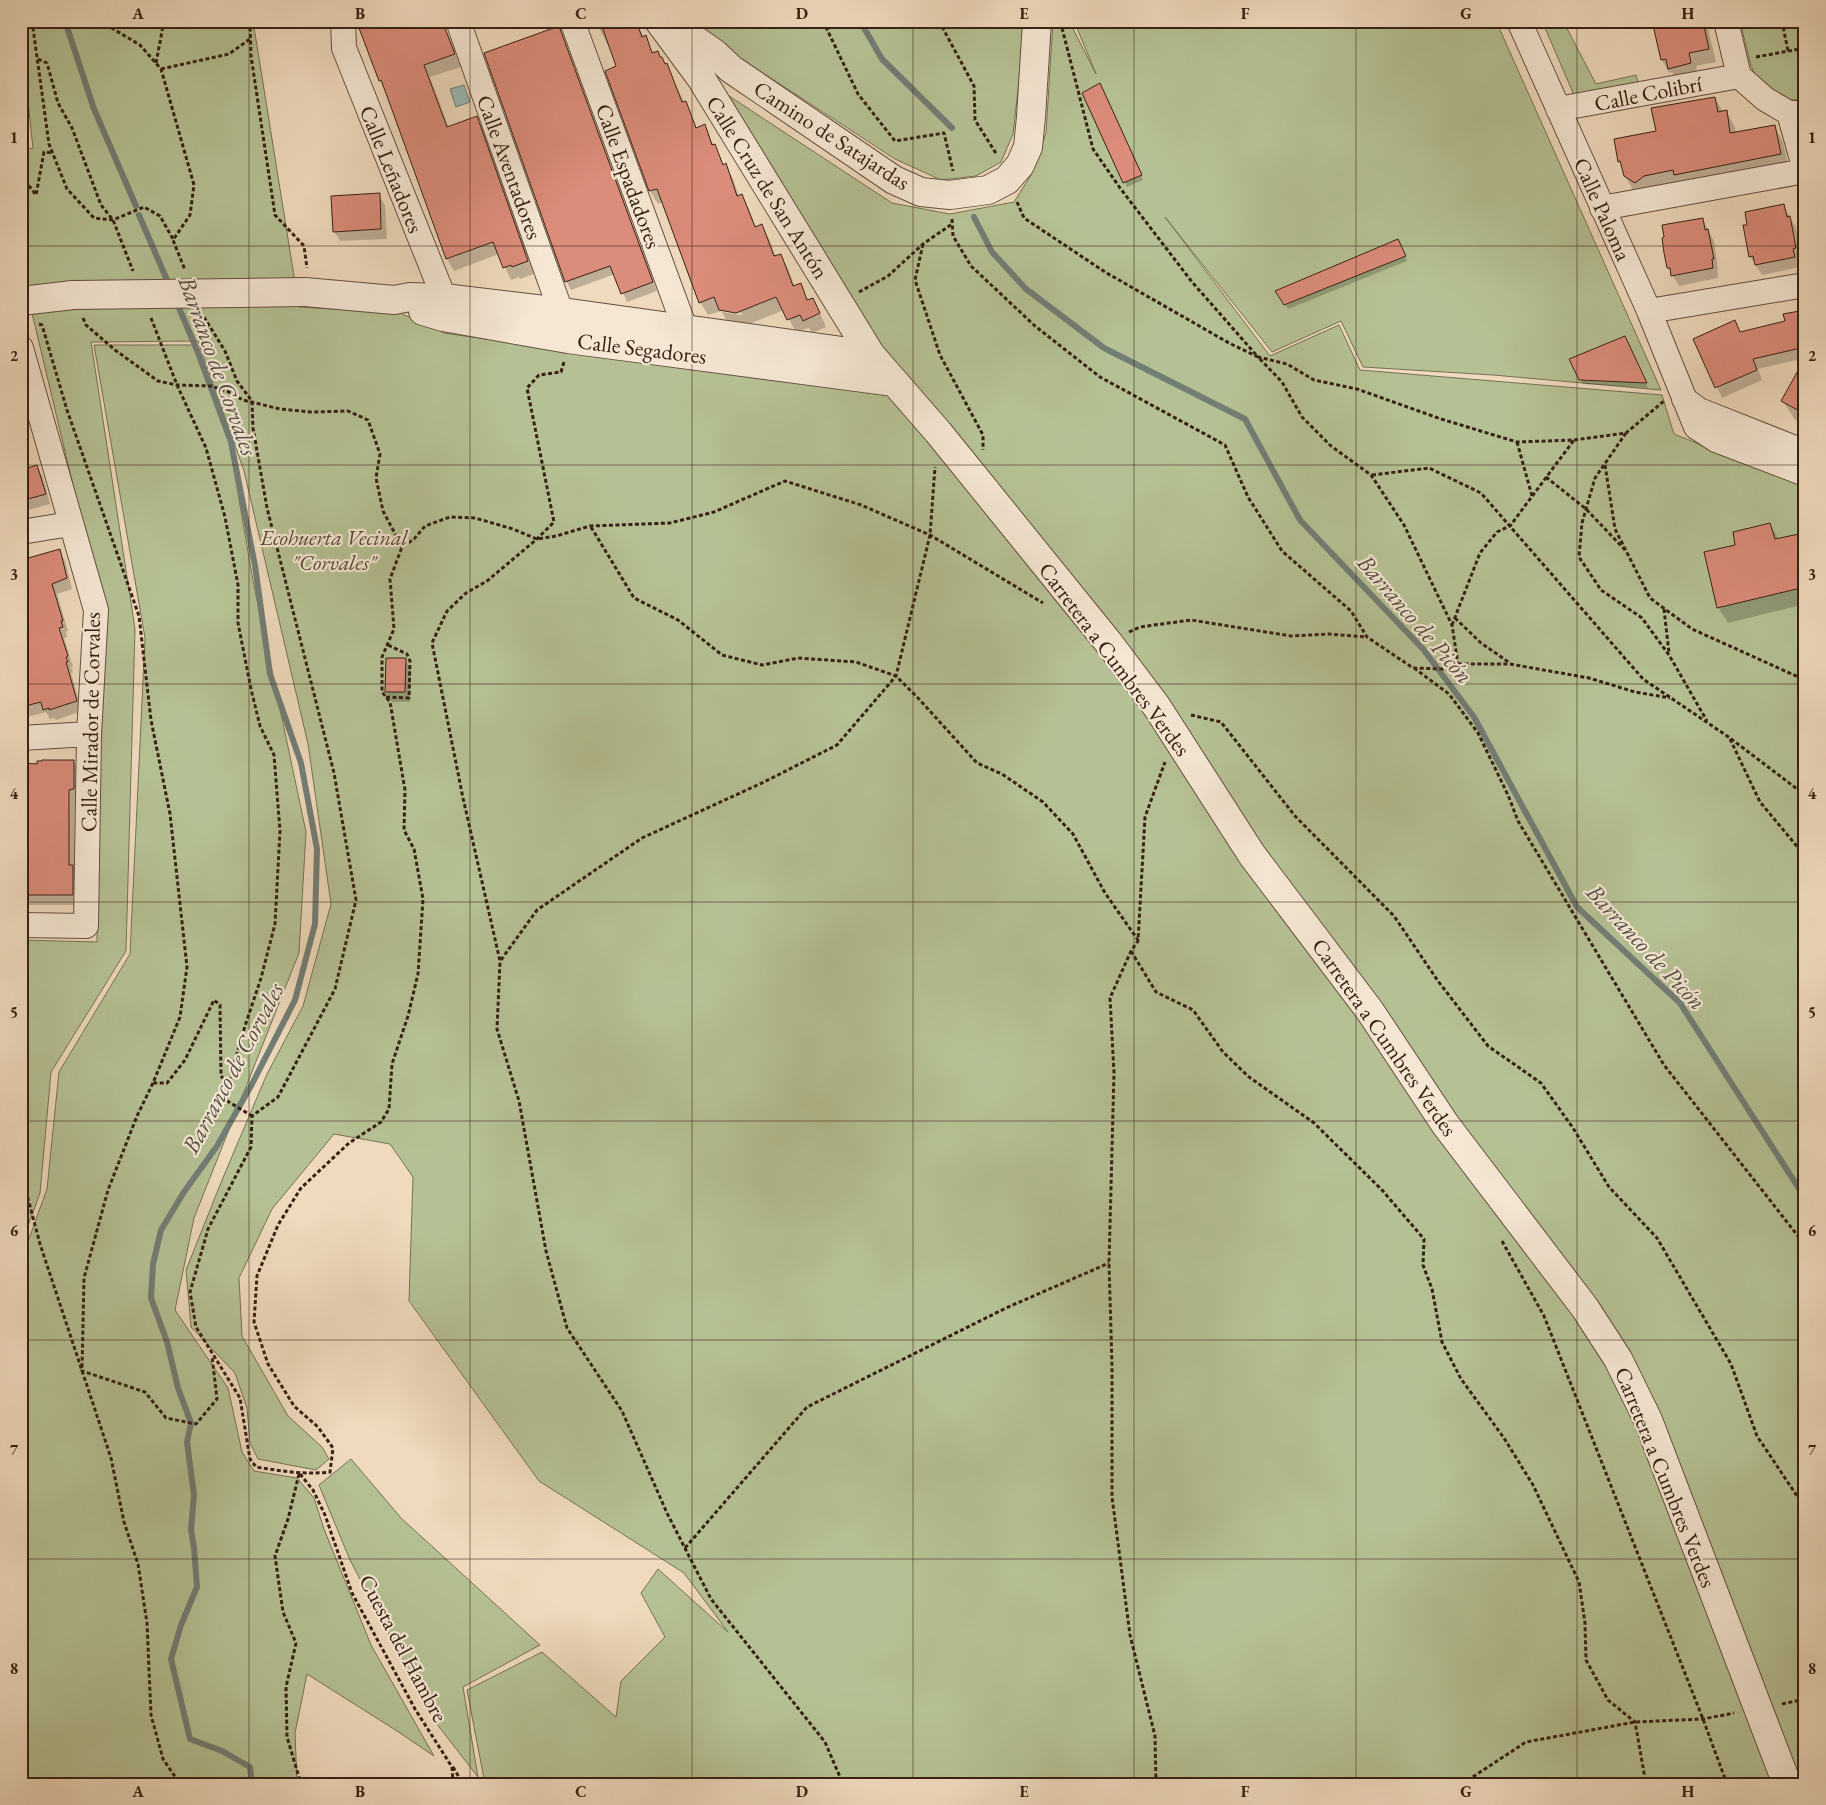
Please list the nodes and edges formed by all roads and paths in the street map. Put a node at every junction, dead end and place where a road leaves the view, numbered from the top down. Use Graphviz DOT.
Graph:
graph roads {
  1 [pos="32,21"];
  2 [pos="164,21"];
  3 [pos="250,21"];
  4 [pos="458,21"];
  5 [pos="572,21"];
  6 [pos="660,21"];
  7 [pos="668,21"];
  8 [pos="823,21"];
  9 [pos="939,21"];
  10 [pos="1037,21"];
  11 [pos="1060,21"];
  12 [pos="1519,21"];
  13 [pos="1726,21"];
  14 [pos="1782,21"];
  15 [pos="345,22"];
  16 [pos="251,39"];
  17 [pos="1805,48"];
  18 [pos="1788,51"];
  19 [pos="38,59"];
  20 [pos="723,61"];
  21 [pos="156,63"];
  22 [pos="161,69"];
  23 [pos="1737,69"];
  24 [pos="695,70"];
  25 [pos="1558,110"];
  26 [pos="1797,113"];
  27 [pos="53,154"];
  28 [pos="1805,170"];
  29 [pos="21,175"];
  30 [pos="1007,180"];
  31 [pos="952,186"];
  32 [pos="1602,208"];
  33 [pos="113,220"];
  34 [pos="952,223"];
  35 [pos="173,240"];
  36 [pos="923,244"];
  37 [pos="134,274"];
  38 [pos="1805,285"];
  39 [pos="308,292"];
  40 [pos="73,295"];
  41 [pos="839,302"];
  42 [pos="444,308"];
  43 [pos="148,310"];
  44 [pos="28,311"];
  45 [pos="1649,311"];
  46 [pos="561,312"];
  47 [pos="686,331"];
  48 [pos="568,339"];
  49 [pos="21,348"];
  50 [pos="871,355"];
  51 [pos="1258,357"];
  52 [pos="894,382"];
  53 [pos="177,385"];
  54 [pos="1682,394"];
  55 [pos="938,432"];
  56 [pos="1626,433"];
  57 [pos="1574,440"];
  58 [pos="1517,442"];
  59 [pos="1805,452"];
  60 [pos="1605,464"];
  61 [pos="972,474"];
  62 [pos="1805,474"];
  63 [pos="1371,475"];
  64 [pos="1546,477"];
  65 [pos="1532,496"];
  66 [pos="1586,509"];
  67 [pos="70,524"];
  68 [pos="590,526"];
  69 [pos="1510,526"];
  70 [pos="21,532"];
  71 [pos="930,535"];
  72 [pos="537,539"];
  73 [pos="402,546"];
  74 [pos="1629,555"];
  75 [pos="1046,604"];
  76 [pos="1664,608"];
  77 [pos="1455,618"];
  78 [pos="1452,625"];
  79 [pos="297,626"];
  80 [pos="1367,637"];
  81 [pos="1108,642"];
  82 [pos="388,645"];
  83 [pos="1669,655"];
  84 [pos="1458,664"];
  85 [pos="1510,664"];
  86 [pos="1414,668"];
  87 [pos="896,676"];
  88 [pos="1805,680"];
  89 [pos="386,697"];
  90 [pos="1670,698"];
  91 [pos="1157,707"];
  92 [pos="1708,723"];
  93 [pos="89,734"];
  94 [pos="1175,736"];
  95 [pos="21,738"];
  96 [pos="1730,738"];
  97 [pos="1805,795"];
  98 [pos="1805,856"];
  99 [pos="21,924"];
  100 [pos="1138,941"];
  101 [pos="1131,951"];
  102 [pos="500,961"];
  103 [pos="153,1083"];
  104 [pos="229,1086"];
  105 [pos="252,1116"];
  106 [pos="21,1172"];
  107 [pos="1501,1240"];
  108 [pos="1805,1245"];
  109 [pos="1109,1264"];
  110 [pos="211,1353"];
  111 [pos="82,1371"];
  112 [pos="299,1474"];
  113 [pos="1805,1508"];
  114 [pos="685,1548"];
  115 [pos="1805,1699"];
  116 [pos="1759,1709"];
  117 [pos="1703,1719"];
  118 [pos="1636,1722"];
  119 [pos="452,1767"];
  120 [pos="180,1784"];
  121 [pos="301,1784"];
  122 [pos="453,1784"];
  123 [pos="463,1784"];
  124 [pos="843,1784"];
  125 [pos="1156,1784"];
  126 [pos="1462,1784"];
  127 [pos="1646,1784"];
  128 [pos="1727,1784"];
  129 [pos="1787,1784"];
  1 -- 19 [label="path"];
  2 -- 21 [label="path"];
  3 -- 16 [label="path"];
  4 -- 46 [label="street, Calle Aventadores"];
  5 -- 47 [label="street, Calle Espadadores"];
  6 -- 24 [label="street, Calle Cruz de San Antón"];
  7 -- 20 [label="street, Camino de Satajardas"];
  8 -- 31 [label="path"];
  9 -- 30 [label="path"];
  10 -- 30 [label="street, Camino de Satajardas"];
  11 -- 51 [label="path"];
  12 -- 25 [label="street, Calle Paloma"];
  13 -- 23 [label="street"];
  14 -- 18 [label="path"];
  15 -- 42 [label="street, Calle Leñadores"];
  16 -- 22 [label="path"];
  16 -- 39 [label="path"];
  17 -- 18 [label="path"];
  18 -- 23 [label="path"];
  19 -- 27 [label="path"];
  19 -- 33 [label="path"];
  20 -- 24 [label="street, Camino de Satajardas"];
  20 -- 31 [label="street, Camino de Satajardas"];
  23 -- 25 [label="street, Calle Colibrí"];
  23 -- 26 [label="street"];
  24 -- 41 [label="street, Calle Cruz de San Antón"];
  25 -- 32 [label="street, Calle Paloma"];
  26 -- 28 [label="street"];
  27 -- 29 [label="path"];
  27 -- 33 [label="path"];
  28 -- 32 [label="street"];
  30 -- 31 [label="street, Camino de Satajardas"];
  30 -- 51 [label="path"];
  31 -- 34 [label="path"];
  32 -- 45 [label="street, Calle Paloma"];
  33 -- 35 [label="path"];
  33 -- 37 [label="path"];
  34 -- 36 [label="path"];
  34 -- 80 [label="path"];
  36 -- 41 [label="path"];
  36 -- 61 [label="path"];
  38 -- 45 [label="street"];
  39 -- 40 [label="street, Calle Segadores, bridge"];
  39 -- 42 [label="street, Calle Segadores"];
  40 -- 44 [label="street, Calle Segadores"];
  40 -- 53 [label="path"];
  41 -- 50 [label="street, Calle Cruz de San Antón"];
  42 -- 46 [label="street, Calle Segadores"];
  42 -- 48 [label="street, Calle Segadores"];
  43 -- 53 [label="path"];
  44 -- 103 [label="path"];
  45 -- 54 [label="street, Calle Paloma"];
  46 -- 47 [label="street, Calle Segadores"];
  47 -- 50 [label="street, Calle Segadores"];
  48 -- 52 [label="street, Calle Segadores"];
  48 -- 72 [label="path"];
  49 -- 67 [label="street, Calle Mirador de Corvales"];
  50 -- 52 [label="street, Carretera a Cumbres Verdes"];
  51 -- 58 [label="path"];
  51 -- 63 [label="path"];
  52 -- 55 [label="street, Carretera a Cumbres Verdes"];
  53 -- 73 [label="path"];
  53 -- 104 [label="path"];
  54 -- 56 [label="path"];
  54 -- 59 [label="street"];
  54 -- 62 [label="street, Calle Paloma"];
  55 -- 61 [label="street, Carretera a Cumbres Verdes"];
  55 -- 71 [label="path"];
  56 -- 57 [label="path"];
  56 -- 60 [label="path"];
  57 -- 58 [label="path"];
  57 -- 64 [label="path"];
  58 -- 65 [label="path"];
  60 -- 66 [label="path"];
  60 -- 74 [label="path"];
  61 -- 81 [label="street, Carretera a Cumbres Verdes"];
  63 -- 69 [label="path"];
  63 -- 78 [label="path"];
  64 -- 65 [label="path"];
  64 -- 66 [label="path"];
  65 -- 69 [label="path"];
  66 -- 74 [label="path"];
  66 -- 83 [label="path"];
  67 -- 70 [label="street"];
  67 -- 93 [label="street, Calle Mirador de Corvales"];
  68 -- 71 [label="path"];
  68 -- 72 [label="path"];
  68 -- 87 [label="path"];
  69 -- 77 [label="path"];
  69 -- 90 [label="path"];
  71 -- 75 [label="path"];
  71 -- 87 [label="path"];
  72 -- 73 [label="path"];
  72 -- 102 [label="path"];
  73 -- 82 [label="path"];
  74 -- 76 [label="path"];
  76 -- 83 [label="path"];
  76 -- 88 [label="path"];
  77 -- 78 [label="path"];
  77 -- 85 [label="path"];
  78 -- 84 [label="path"];
  79 -- 105 [label="path"];
  80 -- 81 [label="path"];
  80 -- 86 [label="path"];
  81 -- 91 [label="street, Carretera a Cumbres Verdes"];
  82 -- 89 [label="path"];
  82 -- 89 [label="path"];
  83 -- 92 [label="path"];
  84 -- 85 [label="path"];
  84 -- 86 [label="path"];
  85 -- 90 [label="path"];
  86 -- 108 [label="path"];
  87 -- 100 [label="path"];
  87 -- 102 [label="path"];
  89 -- 112 [label="path"];
  90 -- 92 [label="path"];
  91 -- 94 [label="street, Carretera a Cumbres Verdes"];
  91 -- 113 [label="path"];
  92 -- 96 [label="path"];
  93 -- 95 [label="street"];
  93 -- 99 [label="street, Calle Mirador de Corvales"];
  94 -- 100 [label="path"];
  94 -- 116 [label="street, Carretera a Cumbres Verdes"];
  96 -- 97 [label="path"];
  96 -- 98 [label="path"];
  100 -- 101 [label="path"];
  101 -- 109 [label="path"];
  101 -- 118 [label="path"];
  102 -- 114 [label="path"];
  103 -- 104 [label="path"];
  103 -- 111 [label="path"];
  104 -- 105 [label="path"];
  105 -- 110 [label="path"];
  106 -- 111 [label="path"];
  107 -- 117 [label="path"];
  109 -- 114 [label="path"];
  109 -- 125 [label="path"];
  110 -- 111 [label="path"];
  110 -- 112 [label="path"];
  111 -- 120 [label="path"];
  112 -- 119 [label="path, Cuesta del Hambre"];
  112 -- 121 [label="path"];
  114 -- 124 [label="path"];
  115 -- 116 [label="path"];
  116 -- 117 [label="path"];
  116 -- 129 [label="street, Carretera a Cumbres Verdes"];
  117 -- 118 [label="path"];
  117 -- 128 [label="path"];
  118 -- 126 [label="path"];
  118 -- 127 [label="path"];
  119 -- 122 [label="path, Cuesta del Hambre"];
  119 -- 123 [label="path"];
}
